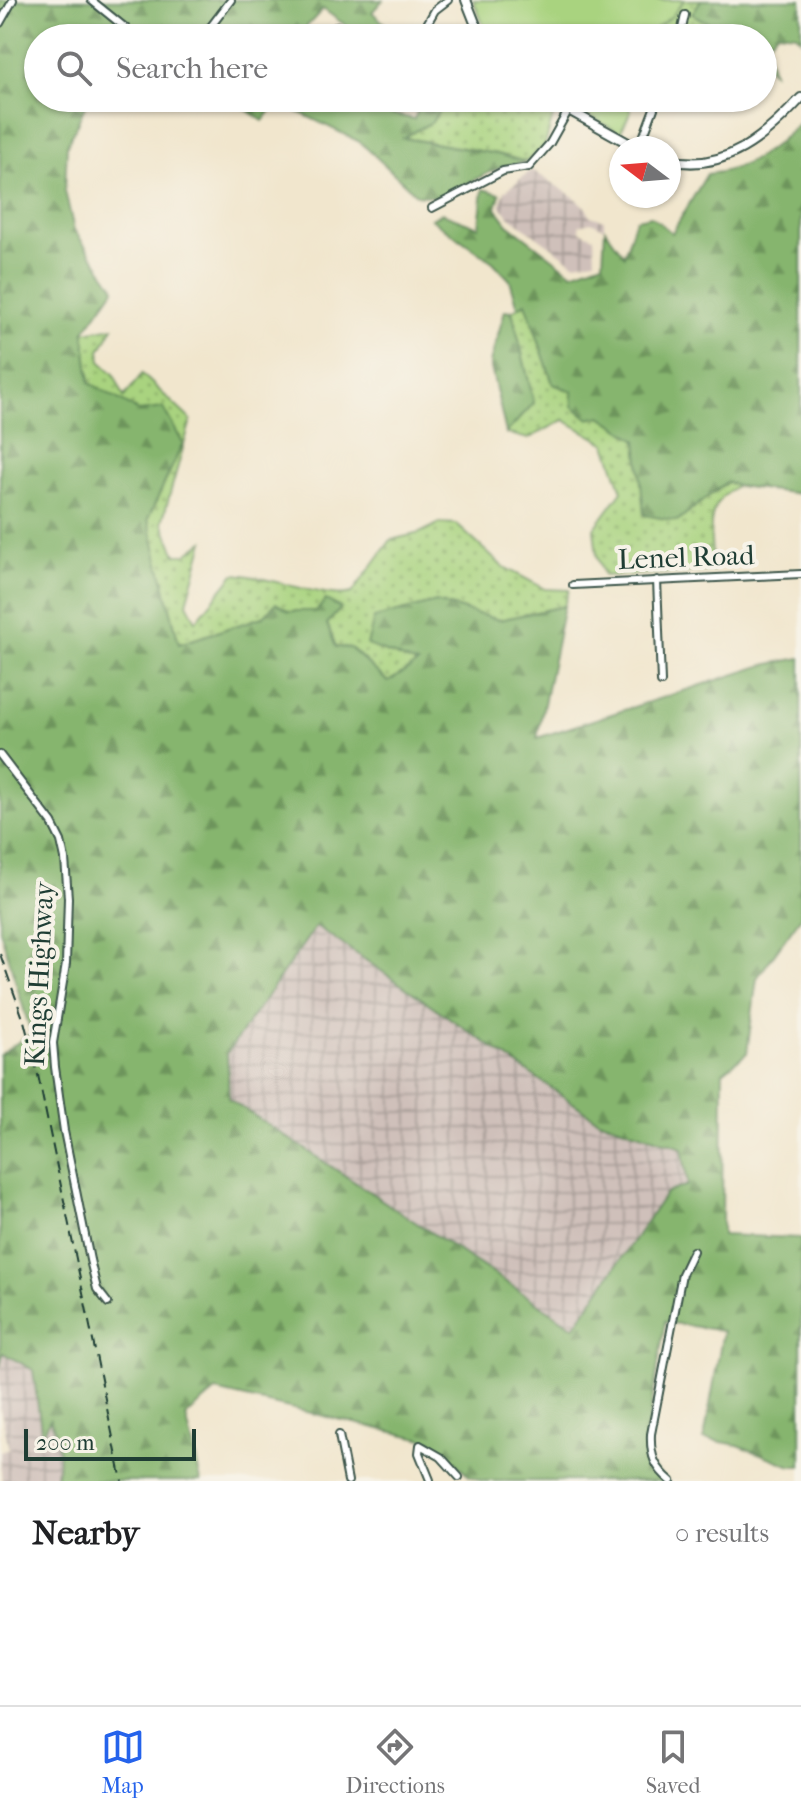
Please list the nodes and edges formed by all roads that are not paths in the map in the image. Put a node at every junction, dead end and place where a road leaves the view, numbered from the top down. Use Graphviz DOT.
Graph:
graph roads {
  1 [pos="13,0"];
  2 [pos="91,0"];
  3 [pos="231,0"];
  4 [pos="448,0"];
  5 [pos="466,0"];
  6 [pos="685,15"];
  7 [pos="0,23"];
  8 [pos="121,24"];
  9 [pos="213,24"];
  10 [pos="427,24"];
  11 [pos="475,24"];
  12 [pos="683,24"];
  13 [pos="801,98"];
  14 [pos="567,112"];
  15 [pos="570,112"];
  16 [pos="652,112"];
  17 [pos="615,136"];
  18 [pos="643,136"];
  19 [pos="681,161"];
  20 [pos="432,208"];
  21 [pos="801,574"];
  22 [pos="657,580"];
  23 [pos="573,585"];
  24 [pos="661,682"];
  25 [pos="0,755"];
  26 [pos="693,1251"];
  27 [pos="108,1303"];
  28 [pos="339,1435"];
  29 [pos="459,1477"];
  30 [pos="430,1480"];
  31 [pos="348,1481"];
  32 [pos="671,1481"];
  1 -- 7 [label="street"];
  2 -- 8 [label="street"];
  3 -- 9 [label="street"];
  4 -- 10 [label="street"];
  5 -- 11 [label="main road"];
  6 -- 12 [label="street"];
  13 -- 19 [label="main road"];
  14 -- 20 [label="street"];
  15 -- 17 [label="main road"];
  16 -- 18 [label="street"];
  21 -- 22 [label="street, Lenel Road"];
  22 -- 23 [label="street, Lenel Road"];
  22 -- 24 [label="street"];
  25 -- 27 [label="street, Kings Highway"];
  26 -- 32 [label="street"];
  28 -- 31 [label="street"];
  29 -- 30 [label="street"];
}
